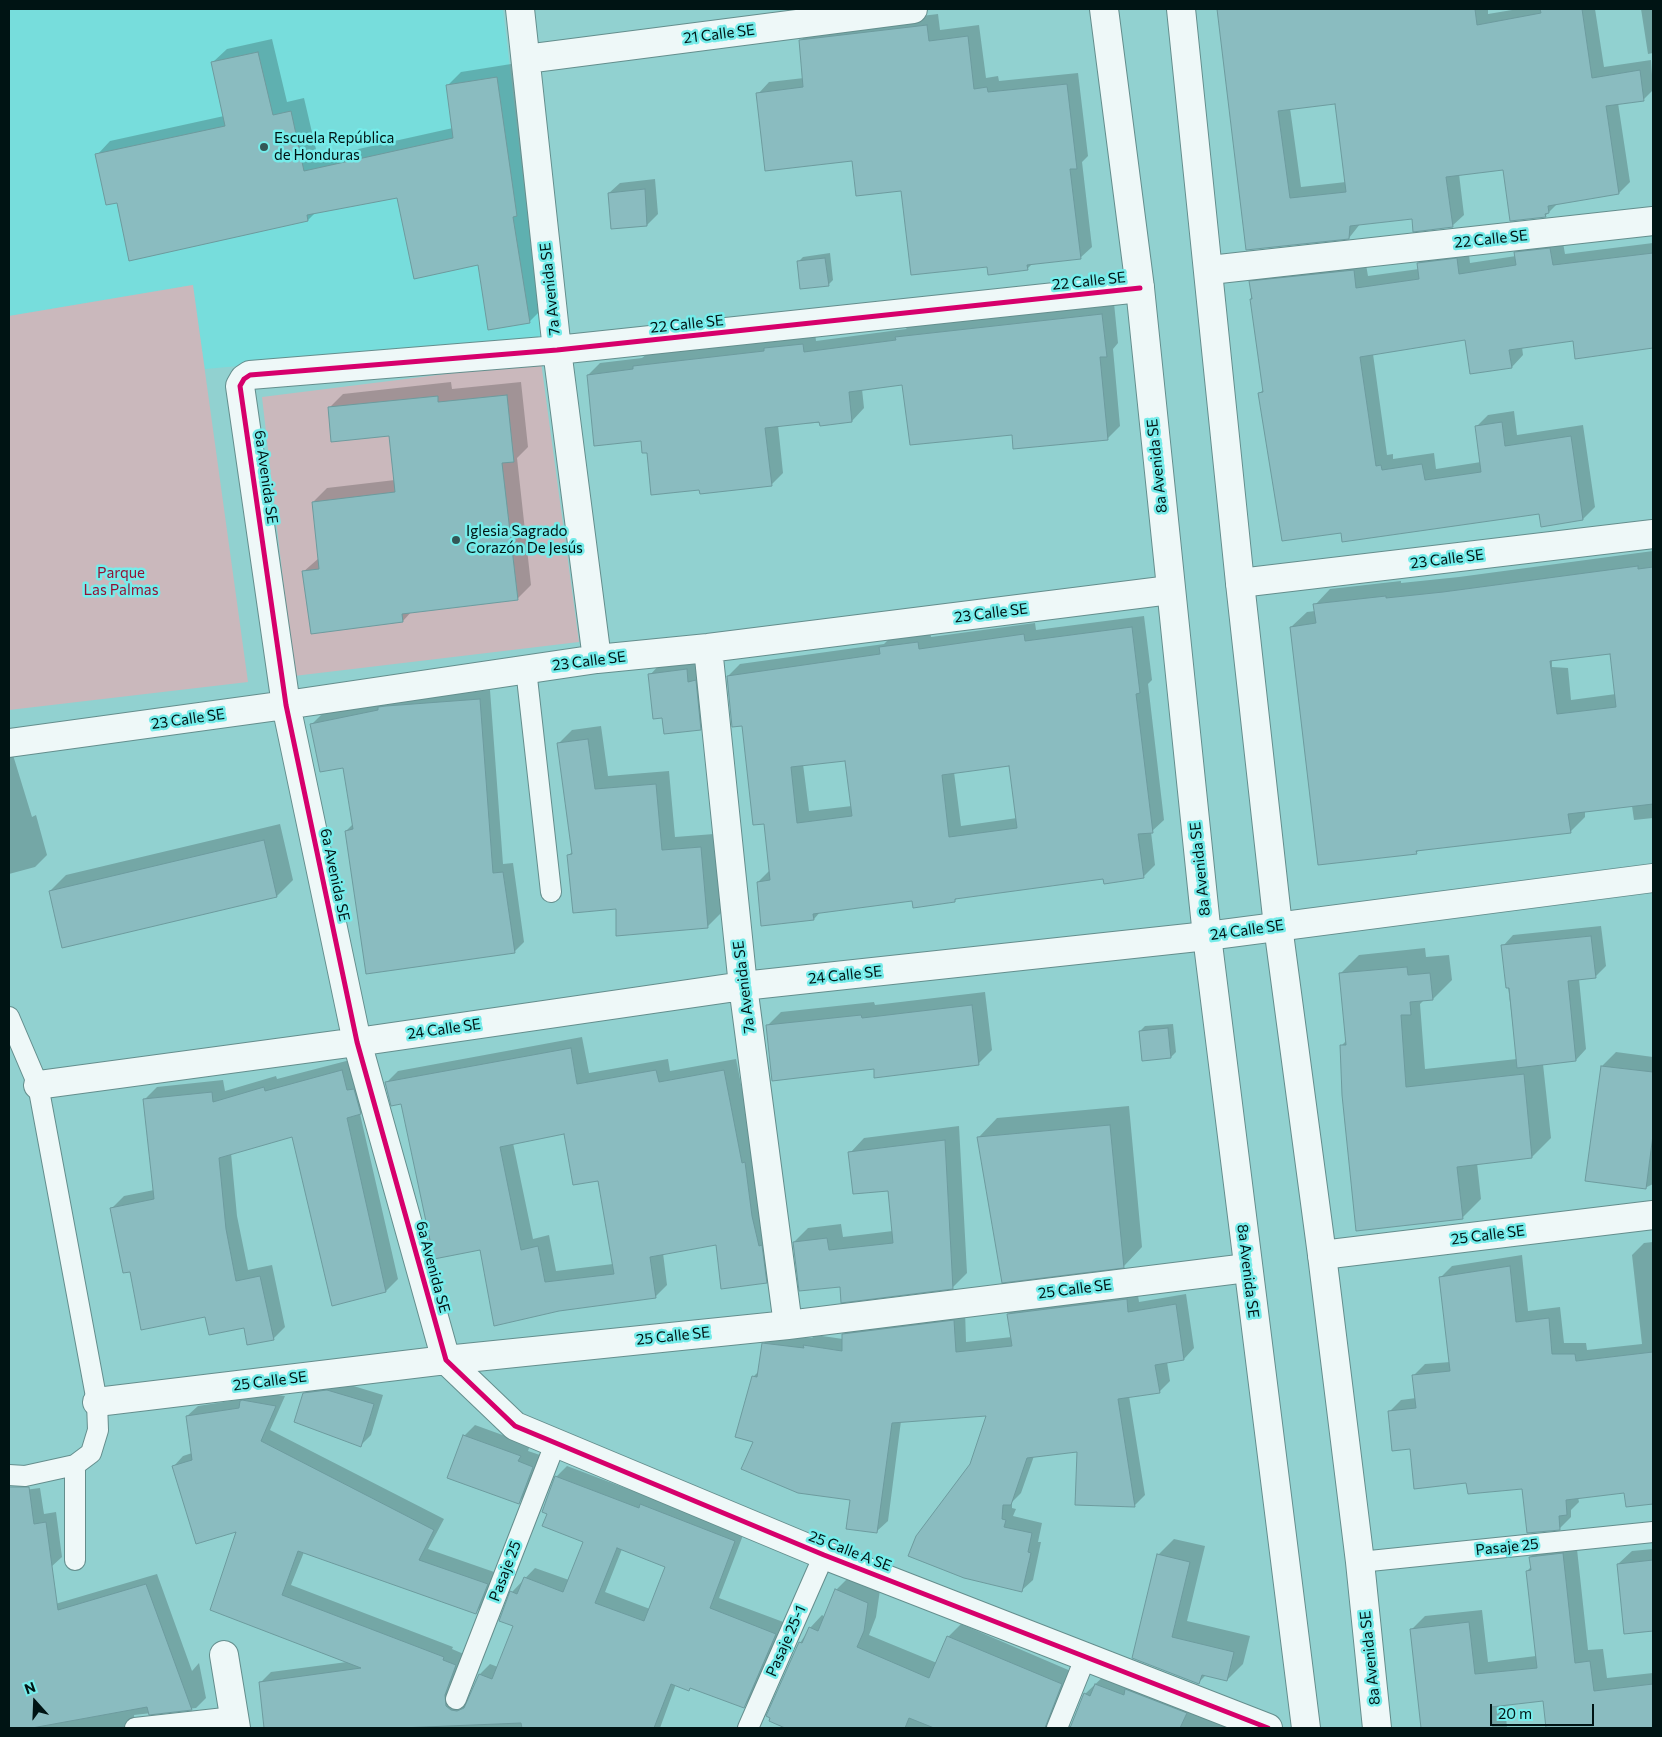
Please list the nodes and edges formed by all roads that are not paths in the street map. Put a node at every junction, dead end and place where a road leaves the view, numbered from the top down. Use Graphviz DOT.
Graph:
graph roads {
  1 [pos="520,9"];
  2 [pos="914,9"];
  3 [pos="1104,9"];
  4 [pos="1181,9"];
  5 [pos="526,59"];
  6 [pos="1653,221"];
  7 [pos="1210,270"];
  8 [pos="1140,288"];
  9 [pos="557,350"];
  10 [pos="240,386"];
  11 [pos="1653,534"];
  12 [pos="1240,583"];
  13 [pos="1170,590"];
  14 [pos="708,648"];
  15 [pos="597,659"];
  16 [pos="526,668"];
  17 [pos="286,705"];
  18 [pos="9,744"];
  19 [pos="1653,878"];
  20 [pos="551,892"];
  21 [pos="1278,926"];
  22 [pos="1207,936"];
  23 [pos="743,986"];
  24 [pos="9,1017"];
  25 [pos="357,1042"];
  26 [pos="38,1085"];
  27 [pos="1653,1215"];
  28 [pos="1322,1255"];
  29 [pos="1247,1268"];
  30 [pos="788,1325"];
  31 [pos="446,1360"];
  32 [pos="97,1402"];
  33 [pos="555,1444"];
  34 [pos="76,1465"];
  35 [pos="9,1476"];
  36 [pos="1653,1532"];
  37 [pos="824,1554"];
  38 [pos="74,1560"];
  39 [pos="1360,1562"];
  40 [pos="224,1655"];
  41 [pos="1086,1656"];
  42 [pos="456,1699"];
  43 [pos="235,1722"];
  44 [pos="136,1728"];
  45 [pos="748,1728"];
  46 [pos="1057,1728"];
  47 [pos="1268,1728"];
  48 [pos="1306,1728"];
  49 [pos="1377,1728"];
  1 -- 5 [label="street, 7a Avenida SE"];
  2 -- 5 [label="street, 21 Calle SE"];
  3 -- 8 [label="street, 8a Avenida SE"];
  4 -- 7 [label="street, 8a Avenida SE"];
  5 -- 9 [label="street, 7a Avenida SE"];
  6 -- 7 [label="street, 22 Calle SE"];
  7 -- 12 [label="street, 8a Avenida SE"];
  8 -- 9 [label="street, 22 Calle SE"];
  8 -- 13 [label="street, 8a Avenida SE"];
  9 -- 10 [label="street, 22 Calle SE"];
  9 -- 15 [label="street, 7a Avenida SE"];
  10 -- 17 [label="street, 6a Avenida SE"];
  11 -- 12 [label="street, 23 Calle SE"];
  12 -- 21 [label="street, 8a Avenida SE"];
  13 -- 14 [label="street, 23 Calle SE"];
  13 -- 22 [label="street, 8a Avenida SE"];
  14 -- 15 [label="street, 23 Calle SE"];
  14 -- 23 [label="street, 7a Avenida SE"];
  15 -- 16 [label="street, 23 Calle SE"];
  16 -- 17 [label="street, 23 Calle SE"];
  16 -- 20 [label="lane"];
  17 -- 18 [label="street, 23 Calle SE"];
  17 -- 25 [label="street, 6a Avenida SE"];
  19 -- 21 [label="street, 24 Calle SE"];
  21 -- 22 [label="street, 24 Calle SE"];
  21 -- 28 [label="street, 8a Avenida SE"];
  22 -- 23 [label="street, 24 Calle SE"];
  22 -- 29 [label="street, 8a Avenida SE"];
  23 -- 25 [label="street, 24 Calle SE"];
  23 -- 30 [label="street, 7a Avenida SE"];
  24 -- 26 [label="lane"];
  25 -- 26 [label="street, 24 Calle SE"];
  25 -- 31 [label="street, 6a Avenida SE"];
  26 -- 32 [label="lane"];
  27 -- 28 [label="street, 25 Calle SE"];
  28 -- 39 [label="street, 8a Avenida SE"];
  29 -- 30 [label="street, 25 Calle SE"];
  29 -- 48 [label="street, 8a Avenida SE"];
  30 -- 31 [label="street, 25 Calle SE"];
  31 -- 32 [label="street, 25 Calle SE"];
  31 -- 33 [label="street, 25 Calle A SE"];
  32 -- 34 [label="lane"];
  33 -- 37 [label="street, 25 Calle A SE"];
  33 -- 42 [label="lane, Pasaje 25"];
  34 -- 35 [label="lane"];
  34 -- 38 [label="lane"];
  36 -- 39 [label="lane, Pasaje 25"];
  37 -- 41 [label="street, 25 Calle A SE"];
  37 -- 45 [label="lane, Pasaje 25-1"];
  39 -- 49 [label="street, 8a Avenida SE"];
  40 -- 43 [label="street"];
  41 -- 46 [label="lane"];
  41 -- 47 [label="street, 25 Calle A SE"];
  43 -- 44 [label="lane"];
}
